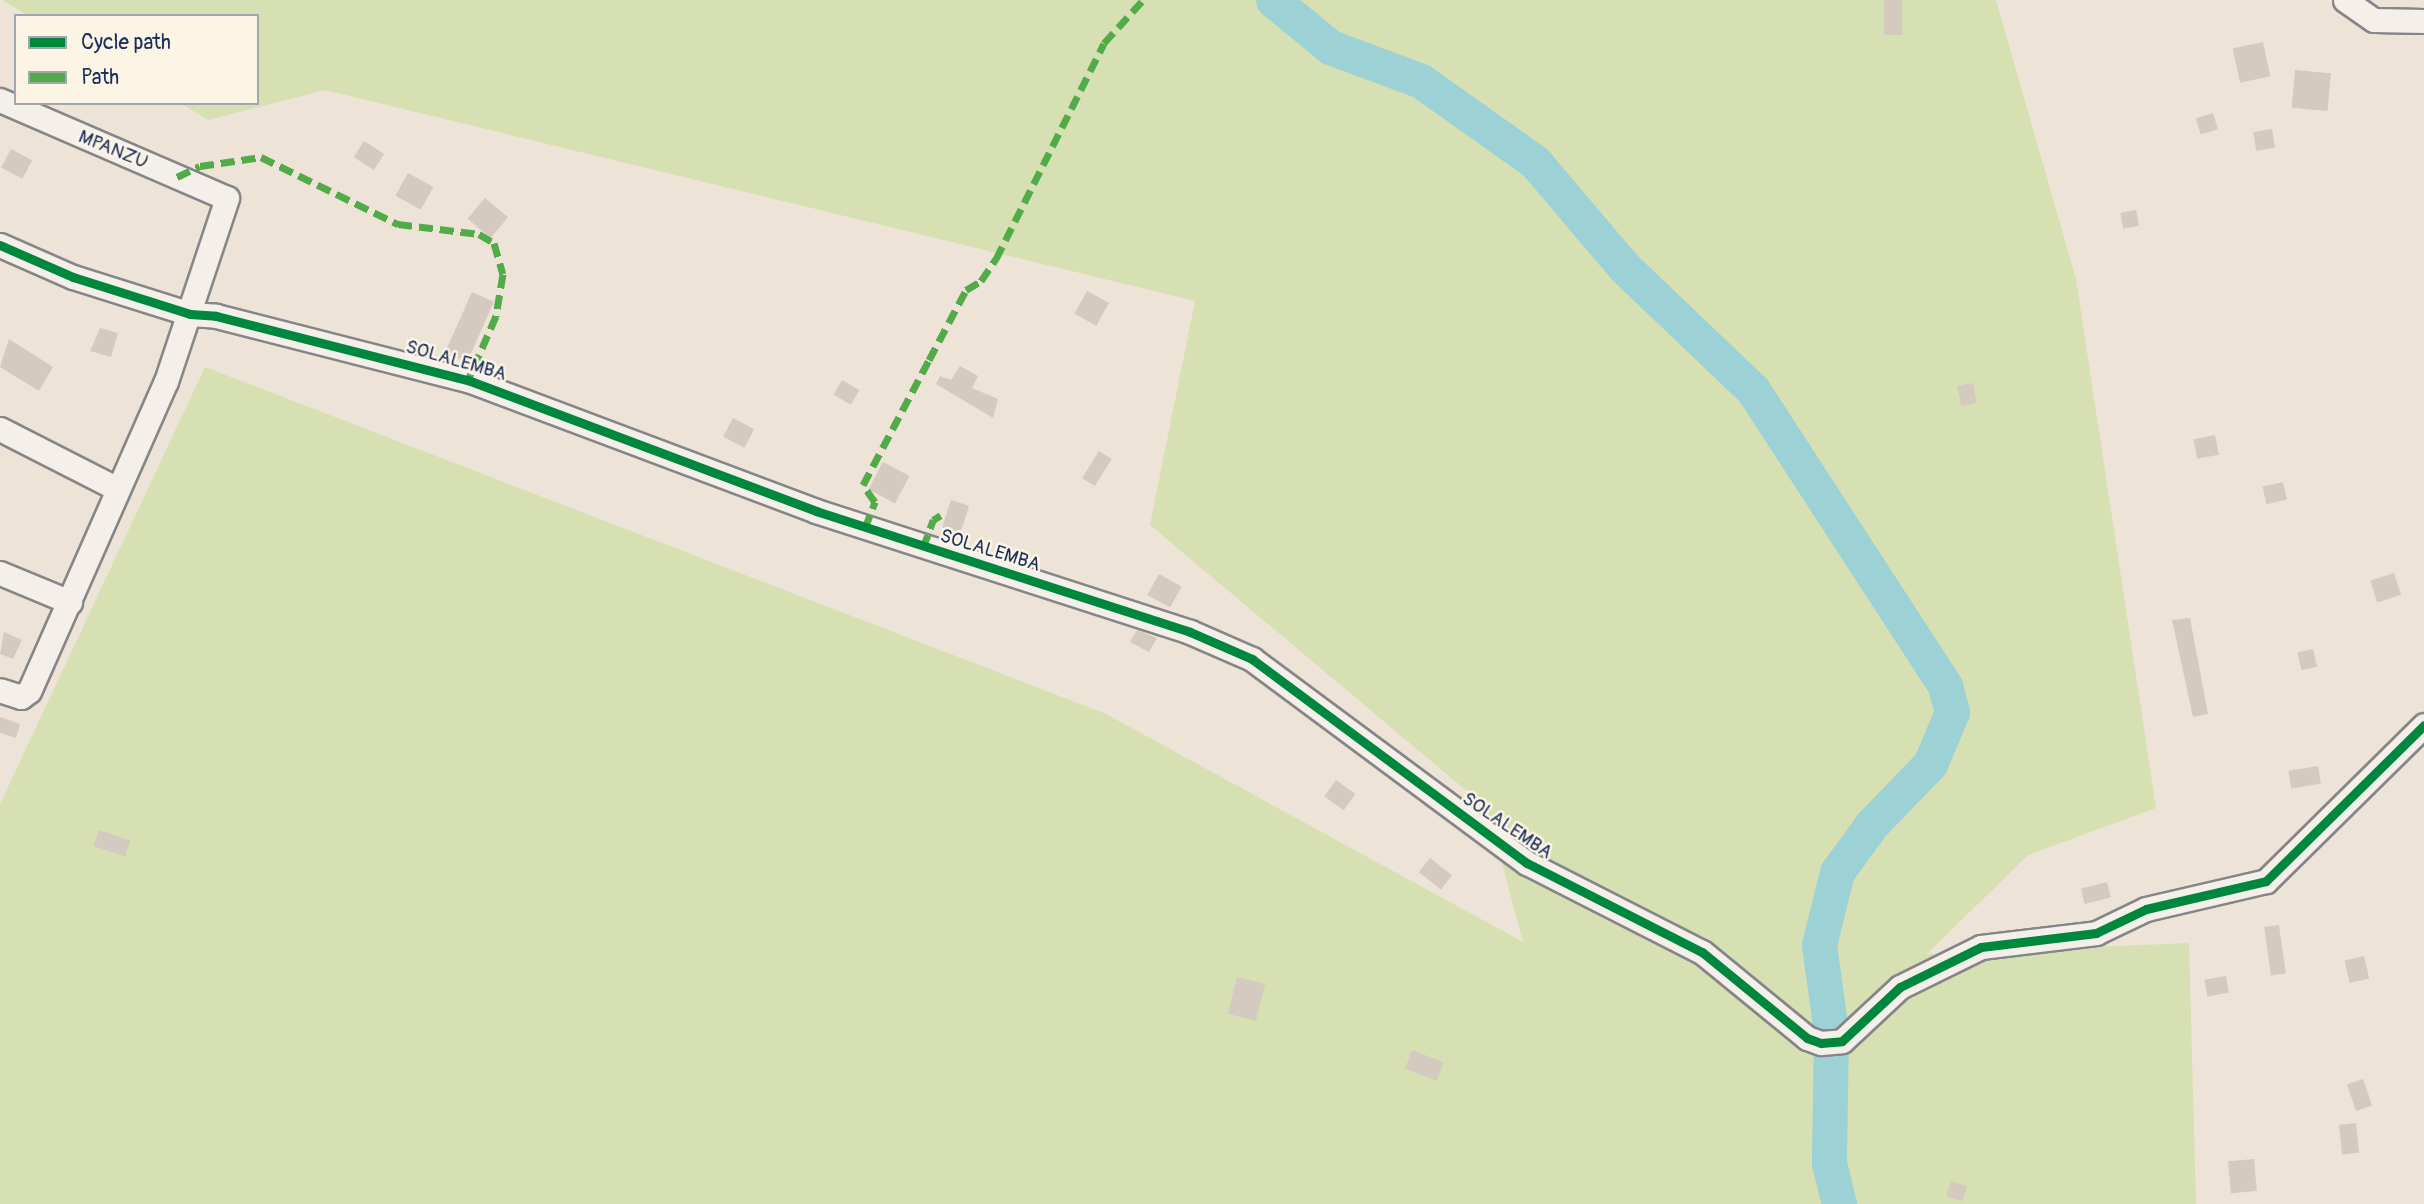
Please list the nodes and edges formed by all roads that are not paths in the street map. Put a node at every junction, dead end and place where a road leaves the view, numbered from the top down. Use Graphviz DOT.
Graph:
graph roads {
  1 [pos="2345,0"];
  2 [pos="2424,21"];
  3 [pos="0,100"];
  4 [pos="0,245"];
  5 [pos="190,314"];
  6 [pos="0,429"];
  7 [pos="118,489"];
  8 [pos="0,573"];
  9 [pos="70,601"];
  10 [pos="0,690"];
  11 [pos="2424,725"];
  1 -- 2 [label="street"];
  3 -- 5 [label="street, MPANZU"];
  4 -- 5 [label="street, SOLALEMBA"];
  5 -- 7 [label="street"];
  5 -- 11 [label="street, SOLALEMBA"];
  6 -- 7 [label="street"];
  7 -- 9 [label="street"];
  8 -- 9 [label="street"];
  9 -- 10 [label="street"];
}
